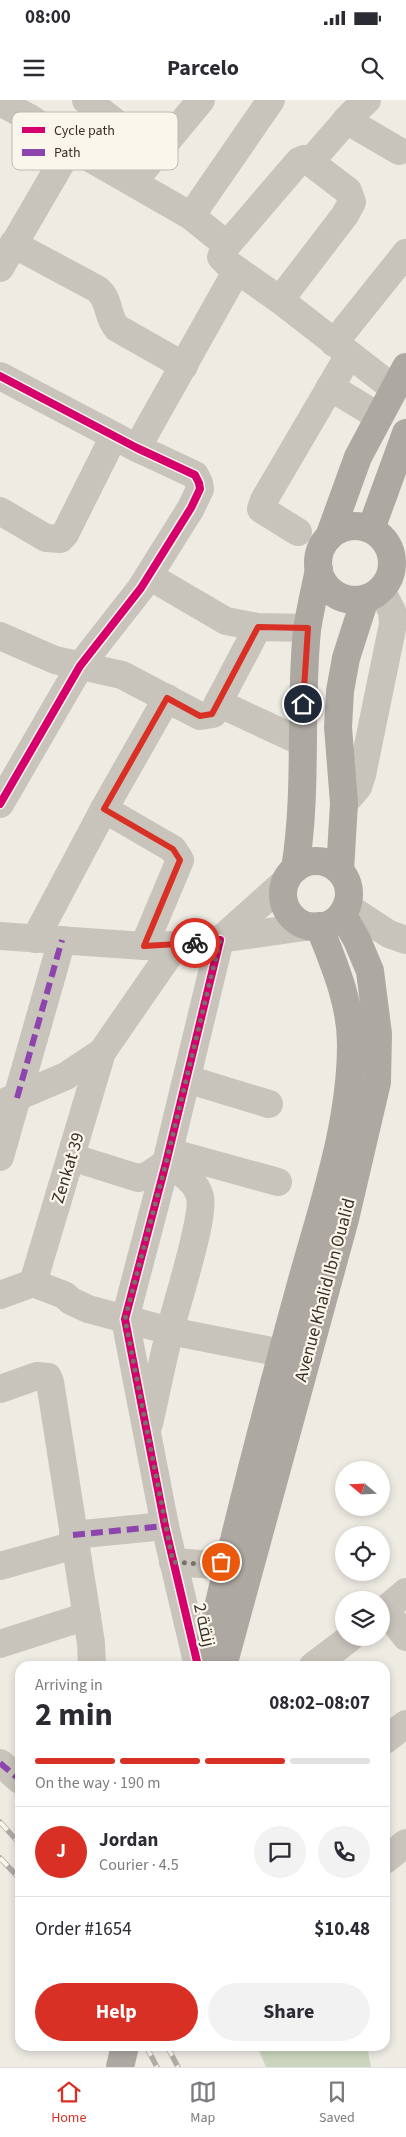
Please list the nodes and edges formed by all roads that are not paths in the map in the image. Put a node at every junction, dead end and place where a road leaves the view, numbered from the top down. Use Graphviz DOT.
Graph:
graph roads {
  1 [pos="86,100"];
  2 [pos="200,100"];
  3 [pos="271,100"];
  4 [pos="367,100"];
  5 [pos="0,102"];
  6 [pos="16,112"];
  7 [pos="102,112"];
  8 [pos="346,120"];
  9 [pos="178,127"];
  10 [pos="404,152"];
  11 [pos="310,162"];
  12 [pos="57,170"];
  13 [pos="112,170"];
  14 [pos="143,170"];
  15 [pos="133,182"];
  16 [pos="191,216"];
  17 [pos="13,244"];
  18 [pos="226,245"];
  19 [pos="406,253"];
  20 [pos="0,268"];
  21 [pos="237,270"];
  22 [pos="280,300"];
  23 [pos="341,349"];
  24 [pos="184,366"];
  25 [pos="0,376"];
  26 [pos="400,377"];
  27 [pos="330,387"];
  28 [pos="378,416"];
  29 [pos="406,433"];
  30 [pos="126,442"];
  31 [pos="0,511"];
  32 [pos="298,532"];
  33 [pos="329,537"];
  34 [pos="387,539"];
  35 [pos="319,570"];
  36 [pos="148,576"];
  37 [pos="385,590"];
  38 [pos="258,627"];
  39 [pos="308,628"];
  40 [pos="0,636"];
  41 [pos="80,666"];
  42 [pos="167,698"];
  43 [pos="218,703"];
  44 [pos="302,742"];
  45 [pos="344,803"];
  46 [pos="0,804"];
  47 [pos="104,809"];
  48 [pos="340,871"];
  49 [pos="291,875"];
  50 [pos="330,918"];
  51 [pos="0,936"];
  52 [pos="49,940"];
  53 [pos="220,940"];
  54 [pos="406,940"];
  55 [pos="176,945"];
  56 [pos="144,946"];
  57 [pos="102,1052"];
  58 [pos="186,1079"];
  59 [pos="9,1101"];
  60 [pos="269,1104"];
  61 [pos="0,1157"];
  62 [pos="71,1158"];
  63 [pos="168,1158"];
  64 [pos="278,1182"];
  65 [pos="33,1283"];
  66 [pos="0,1295"];
  67 [pos="125,1319"];
  68 [pos="170,1330"];
  69 [pos="282,1354"];
  70 [pos="0,1389"];
  71 [pos="146,1435"];
  72 [pos="165,1526"];
  73 [pos="74,1540"];
  74 [pos="228,1559"];
  75 [pos="173,1562"];
  76 [pos="0,1566"];
  77 [pos="406,1592"];
  78 [pos="390,1605"];
  79 [pos="87,1616"];
  80 [pos="390,1619"];
  81 [pos="406,1637"];
  82 [pos="0,1644"];
  83 [pos="339,1646"];
  84 [pos="92,1661"];
  85 [pos="197,1661"];
  86 [pos="206,1661"];
  87 [pos="224,1661"];
  88 [pos="320,1661"];
  89 [pos="406,1724"];
  90 [pos="390,1736"];
  91 [pos="0,1763"];
  92 [pos="15,1776"];
  93 [pos="406,1843"];
  94 [pos="390,1856"];
  95 [pos="124,2051"];
  96 [pos="120,2067"];
  1 -- 7 [label="street"];
  2 -- 9 [label="street"];
  3 -- 16 [label="street"];
  4 -- 8 [label="street"];
  5 -- 6 [label="street"];
  8 -- 10 [label="street"];
  8 -- 11 [label="street"];
  11 -- 18 [label="street"];
  11 -- 22 [label="street"];
  12 -- 17 [label="street"];
  13 -- 15 [label="street"];
  14 -- 15 [label="street"];
  15 -- 16 [label="street"];
  16 -- 18 [label="street"];
  17 -- 20 [label="street"];
  17 -- 24 [label="street"];
  18 -- 21 [label="street"];
  19 -- 23 [label="street"];
  21 -- 22 [label="street"];
  21 -- 24 [label="street"];
  22 -- 23 [label="street"];
  23 -- 26 [label="street"];
  23 -- 27 [label="street"];
  24 -- 30 [label="street"];
  25 -- 30 [label="street"];
  26 -- 28 [label="main road"];
  27 -- 28 [label="street"];
  27 -- 32 [label="street"];
  28 -- 33 [label="main road"];
  29 -- 34 [label="main road"];
  30 -- 31 [label="street"];
  30 -- 36 [label="street"];
  33 -- 34 [label="main road"];
  33 -- 35 [label="main road"];
  34 -- 37 [label="main road"];
  35 -- 37 [label="main road"];
  35 -- 39 [label="main road"];
  36 -- 38 [label="street"];
  36 -- 41 [label="street"];
  37 -- 45 [label="street"];
  37 -- 45 [label="main road"];
  38 -- 39 [label="street"];
  38 -- 43 [label="street"];
  39 -- 44 [label="main road"];
  40 -- 41 [label="street"];
  41 -- 42 [label="street"];
  41 -- 46 [label="street"];
  42 -- 43 [label="street"];
  42 -- 47 [label="street"];
  43 -- 44 [label="street"];
  44 -- 49 [label="main road"];
  45 -- 48 [label="main road"];
  47 -- 52 [label="street"];
  47 -- 56 [label="street"];
  48 -- 49 [label="main road"];
  48 -- 50 [label="main road"];
  49 -- 50 [label="main road"];
  49 -- 53 [label="street"];
  50 -- 53 [label="street"];
  50 -- 54 [label="street"];
  50 -- 69 [label="main road, Avenue Khalid Ibn Oualid"];
  50 -- 87 [label="main road, Avenue Khalid Ibn Oualid"];
  51 -- 52 [label="street"];
  52 -- 56 [label="street"];
  52 -- 59 [label="street"];
  53 -- 55 [label="street"];
  53 -- 58 [label="street"];
  55 -- 56 [label="street"];
  55 -- 57 [label="street, Zenkat 39"];
  57 -- 59 [label="street, Zenkat 39"];
  57 -- 62 [label="street, Zenkat 39"];
  58 -- 60 [label="street"];
  58 -- 63 [label="street"];
  59 -- 61 [label="street"];
  62 -- 63 [label="street"];
  62 -- 65 [label="street, Zenkat 39"];
  63 -- 64 [label="street"];
  63 -- 67 [label="street"];
  63 -- 68 [label="street"];
  65 -- 66 [label="street"];
  65 -- 67 [label="street"];
  67 -- 68 [label="street"];
  67 -- 71 [label="street, زنقة 2"];
  68 -- 69 [label="street"];
  68 -- 71 [label="street"];
  69 -- 74 [label="main road, Avenue Khalid Ibn Oualid"];
  70 -- 73 [label="street"];
  71 -- 72 [label="street, زنقة 2"];
  72 -- 73 [label="street"];
  72 -- 75 [label="street, زنقة 2"];
  73 -- 76 [label="street"];
  73 -- 79 [label="street"];
  74 -- 75 [label="street"];
  74 -- 86 [label="main road, Avenue Khalid Ibn Oualid"];
  75 -- 85 [label="street, زنقة 2"];
  77 -- 78 [label="street"];
  79 -- 82 [label="street"];
  79 -- 84 [label="street"];
  80 -- 81 [label="street"];
  83 -- 88 [label="street"];
  89 -- 90 [label="street"];
  91 -- 92 [label="street"];
  93 -- 94 [label="street"];
  95 -- 96 [label="main road"];
}
